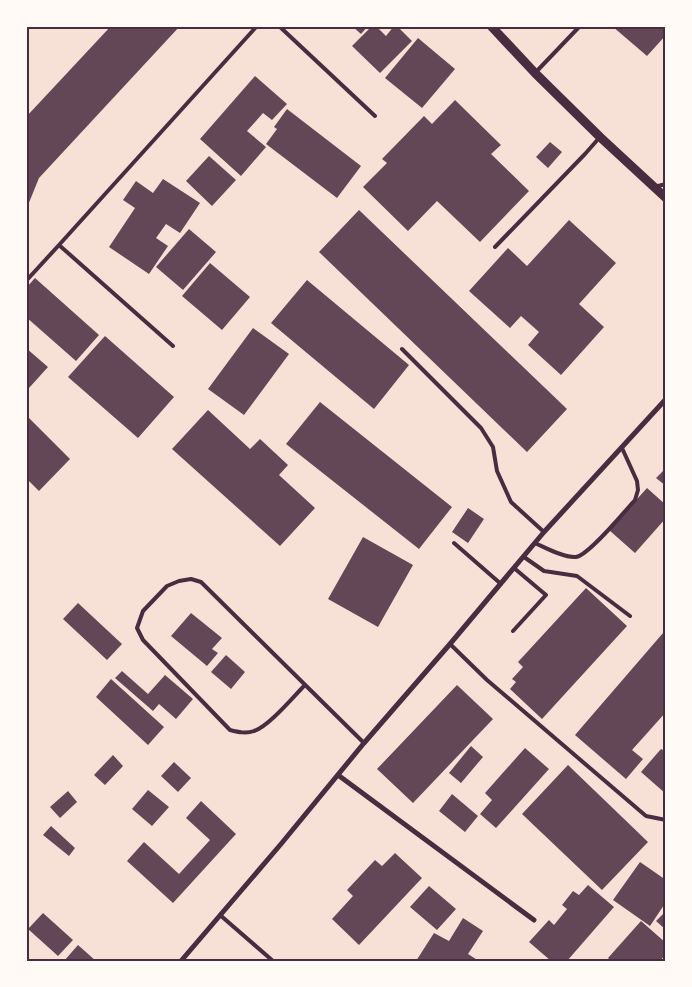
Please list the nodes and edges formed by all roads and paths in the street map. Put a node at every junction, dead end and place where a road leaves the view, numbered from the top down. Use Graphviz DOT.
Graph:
graph roads {
  1 [pos="257,26"];
  2 [pos="279,26"];
  3 [pos="490,26"];
  4 [pos="580,26"];
  5 [pos="535,73"];
  6 [pos="376,116"];
  7 [pos="600,137"];
  8 [pos="666,184"];
  9 [pos="654,187"];
  10 [pos="666,198"];
  11 [pos="59,245"];
  12 [pos="495,246"];
  13 [pos="26,280"];
  14 [pos="173,346"];
  15 [pos="402,349"];
  16 [pos="666,400"];
  17 [pos="622,448"];
  18 [pos="544,532"];
  19 [pos="454,543"];
  20 [pos="535,543"];
  21 [pos="524,557"];
  22 [pos="514,568"];
  23 [pos="501,584"];
  24 [pos="630,616"];
  25 [pos="513,631"];
  26 [pos="450,644"];
  27 [pos="304,685"];
  28 [pos="364,743"];
  29 [pos="338,775"];
  30 [pos="666,820"];
  31 [pos="220,915"];
  32 [pos="534,920"];
  33 [pos="181,961"];
  34 [pos="273,961"];
  1 -- 11 [label="lane"];
  2 -- 6 [label="lane"];
  3 -- 5 [label="street"];
  4 -- 5 [label="lane"];
  5 -- 7 [label="street"];
  7 -- 9 [label="street"];
  7 -- 12 [label="lane"];
  8 -- 9 [label="lane"];
  9 -- 10 [label="street"];
  11 -- 13 [label="lane"];
  11 -- 14 [label="lane"];
  15 -- 18 [label="lane"];
  16 -- 17 [label="street"];
  17 -- 18 [label="street"];
  17 -- 20 [label="lane"];
  18 -- 20 [label="street"];
  19 -- 23 [label="lane"];
  20 -- 21 [label="street"];
  21 -- 22 [label="street"];
  21 -- 24 [label="lane"];
  22 -- 23 [label="street"];
  22 -- 25 [label="lane"];
  23 -- 26 [label="street"];
  26 -- 28 [label="street"];
  26 -- 30 [label="lane"];
  27 -- 27 [label="lane"];
  27 -- 28 [label="lane"];
  28 -- 29 [label="street"];
  29 -- 31 [label="street"];
  29 -- 32 [label="street"];
  31 -- 33 [label="street"];
  31 -- 34 [label="lane"];
}
